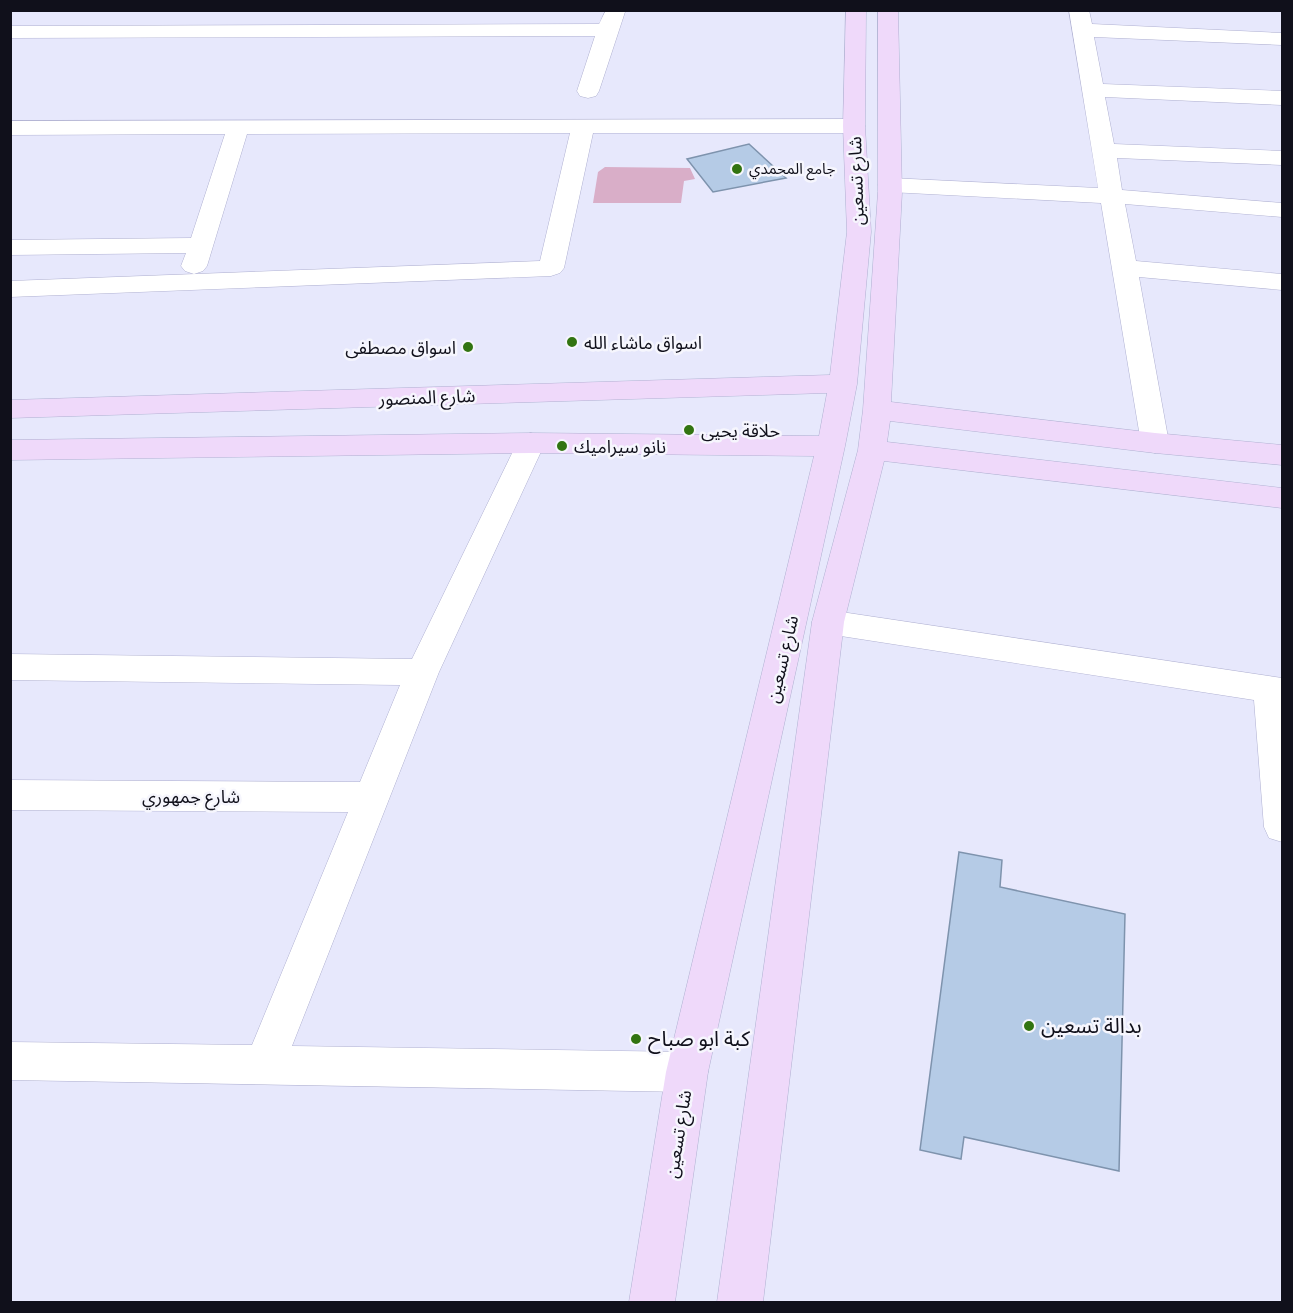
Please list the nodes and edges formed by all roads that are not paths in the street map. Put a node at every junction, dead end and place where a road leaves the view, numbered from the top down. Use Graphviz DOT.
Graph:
graph roads {
  1 [pos="163,10"];
  2 [pos="616,10"];
  3 [pos="856,10"];
  4 [pos="888,10"];
  5 [pos="336,20"];
  6 [pos="548,20"];
  7 [pos="1081,20"];
  8 [pos="607,30"];
  9 [pos="155,31"];
  10 [pos="10,32"];
  11 [pos="1282,39"];
  12 [pos="1093,90"];
  13 [pos="588,91"];
  14 [pos="1282,98"];
  15 [pos="854,126"];
  16 [pos="584,127"];
  17 [pos="10,128"];
  18 [pos="238,128"];
  19 [pos="1103,151"];
  20 [pos="1282,158"];
  21 [pos="890,186"];
  22 [pos="1111,196"];
  23 [pos="1282,210"];
  24 [pos="201,245"];
  25 [pos="10,248"];
  26 [pos="1124,268"];
  27 [pos="189,282"];
  28 [pos="1282,282"];
  29 [pos="10,288"];
  30 [pos="843,384"];
  31 [pos="10,410"];
  32 [pos="877,410"];
  33 [pos="531,442"];
  34 [pos="1155,443"];
  35 [pos="831,446"];
  36 [pos="10,450"];
  37 [pos="872,450"];
  38 [pos="1282,455"];
  39 [pos="1282,498"];
  40 [pos="828,622"];
  41 [pos="10,667"];
  42 [pos="423,672"];
  43 [pos="1276,690"];
  44 [pos="10,795"];
  45 [pos="371,797"];
  46 [pos="1282,827"];
  47 [pos="10,1060"];
  48 [pos="265,1064"];
  49 [pos="687,1072"];
  50 [pos="652,1302"];
  51 [pos="740,1302"];
  1 -- 9 [label="street"];
  2 -- 8 [label="street"];
  3 -- 15 [label="main road, شارع تسعين"];
  4 -- 21 [label="main road, شارع تسعين"];
  5 -- 6 [label="street"];
  5 -- 9 [label="street"];
  6 -- 8 [label="street"];
  7 -- 11 [label="street"];
  7 -- 12 [label="street"];
  8 -- 13 [label="street"];
  9 -- 10 [label="street"];
  12 -- 14 [label="street"];
  12 -- 19 [label="street"];
  15 -- 16 [label="street"];
  15 -- 30 [label="main road, شارع تسعين"];
  16 -- 18 [label="street"];
  16 -- 27 [label="street"];
  17 -- 18 [label="street"];
  18 -- 24 [label="street"];
  19 -- 20 [label="street"];
  19 -- 22 [label="street"];
  21 -- 22 [label="street"];
  21 -- 32 [label="main road, شارع تسعين"];
  22 -- 23 [label="street"];
  22 -- 26 [label="street"];
  24 -- 25 [label="street"];
  24 -- 27 [label="street"];
  26 -- 28 [label="street"];
  26 -- 34 [label="street"];
  27 -- 29 [label="street"];
  30 -- 31 [label="main road, شارع المنصور"];
  30 -- 35 [label="main road, شارع تسعين"];
  32 -- 34 [label="main road"];
  32 -- 37 [label="main road, شارع تسعين"];
  33 -- 35 [label="main road"];
  33 -- 36 [label="main road"];
  33 -- 42 [label="street"];
  34 -- 38 [label="main road"];
  35 -- 49 [label="main road, شارع تسعين"];
  37 -- 39 [label="main road"];
  37 -- 40 [label="main road, شارع تسعين"];
  40 -- 43 [label="street"];
  40 -- 51 [label="main road, شارع تسعين"];
  41 -- 42 [label="street"];
  42 -- 45 [label="street"];
  43 -- 46 [label="street"];
  44 -- 45 [label="street, شارع جمهوري"];
  45 -- 48 [label="street"];
  47 -- 48 [label="street"];
  48 -- 49 [label="street"];
  49 -- 50 [label="main road, شارع تسعين"];
}
